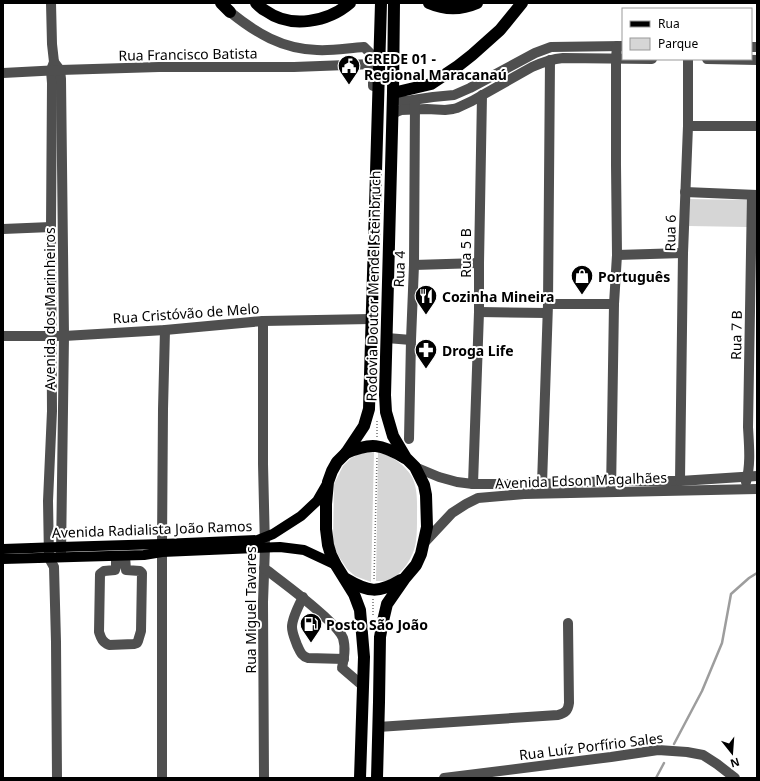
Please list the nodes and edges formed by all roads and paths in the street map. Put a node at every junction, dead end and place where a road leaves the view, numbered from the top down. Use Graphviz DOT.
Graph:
graph roads {
  1 [pos="51,3"];
  2 [pos="221,3"];
  3 [pos="256,3"];
  4 [pos="350,3"];
  5 [pos="381,3"];
  6 [pos="394,3"];
  7 [pos="429,3"];
  8 [pos="477,3"];
  9 [pos="522,3"];
  10 [pos="230,12"];
  11 [pos="620,46"];
  12 [pos="616,59"];
  13 [pos="622,59"];
  14 [pos="550,60"];
  15 [pos="688,60"];
  16 [pos="373,62"];
  17 [pos="55,68"];
  18 [pos="3,73"];
  19 [pos="393,95"];
  20 [pos="482,95"];
  21 [pos="415,105"];
  22 [pos="378,114"];
  23 [pos="392,116"];
  24 [pos="688,126"];
  25 [pos="757,126"];
  26 [pos="685,192"];
  27 [pos="755,195"];
  28 [pos="51,227"];
  29 [pos="3,229"];
  30 [pos="754,247"];
  31 [pos="51,252"];
  32 [pos="64,252"];
  33 [pos="683,254"];
  34 [pos="617,255"];
  35 [pos="479,263"];
  36 [pos="414,265"];
  37 [pos="614,304"];
  38 [pos="548,308"];
  39 [pos="479,312"];
  40 [pos="371,319"];
  41 [pos="262,321"];
  42 [pos="165,330"];
  43 [pos="3,336"];
  44 [pos="51,336"];
  45 [pos="64,336"];
  46 [pos="387,338"];
  47 [pos="410,340"];
  48 [pos="63,410"];
  49 [pos="52,411"];
  50 [pos="409,439"];
  51 [pos="346,453"];
  52 [pos="406,458"];
  53 [pos="415,467"];
  54 [pos="752,476"];
  55 [pos="611,481"];
  56 [pos="680,481"];
  57 [pos="328,482"];
  58 [pos="473,484"];
  59 [pos="542,484"];
  60 [pos="757,489"];
  61 [pos="743,490"];
  62 [pos="611,492"];
  63 [pos="62,500"];
  64 [pos="48,501"];
  65 [pos="264,543"];
  66 [pos="423,544"];
  67 [pos="49,547"];
  68 [pos="60,547"];
  69 [pos="162,548"];
  70 [pos="3,549"];
  71 [pos="120,556"];
  72 [pos="61,558"];
  73 [pos="3,560"];
  74 [pos="52,562"];
  75 [pos="336,565"];
  76 [pos="264,568"];
  77 [pos="343,577"];
  78 [pos="405,578"];
  79 [pos="302,597"];
  80 [pos="568,623"];
  81 [pos="344,659"];
  82 [pos="363,686"];
  83 [pos="378,727"];
  84 [pos="57,778"];
  85 [pos="162,778"];
  86 [pos="264,778"];
  87 [pos="360,778"];
  88 [pos="377,778"];
  89 [pos="444,778"];
  90 [pos="735,778"];
  1 -- 17 [label="street, Avenida dos Marinheiros"];
  2 -- 10 [label="highway"];
  3 -- 4 [label="highway"];
  5 -- 22 [label="highway, Rodovia Doutor Mendel Steinbruch"];
  6 -- 19 [label="highway, Rodovia Doutor Mendel Steinbruch"];
  7 -- 8 [label="highway"];
  9 -- 19 [label="highway"];
  10 -- 16 [label="street"];
  11 -- 12 [label="street"];
  11 -- 21 [label="street"];
  12 -- 13 [label="street"];
  12 -- 14 [label="street"];
  12 -- 34 [label="street"];
  14 -- 20 [label="street"];
  14 -- 38 [label="street"];
  15 -- 24 [label="street, Rua 6"];
  16 -- 17 [label="street, Rua Francisco Batista"];
  16 -- 22 [label="street"];
  17 -- 18 [label="street, Rua Francisco Batista"];
  17 -- 28 [label="street, Avenida dos Marinheiros"];
  17 -- 32 [label="street, Avenida dos Marinheiros"];
  19 -- 21 [label="street"];
  19 -- 23 [label="highway, Rodovia Doutor Mendel Steinbruch"];
  20 -- 21 [label="street"];
  20 -- 35 [label="street, Rua 5 B"];
  21 -- 23 [label="street"];
  21 -- 36 [label="street, Rua 4"];
  22 -- 40 [label="highway, Rodovia Doutor Mendel Steinbruch"];
  23 -- 46 [label="highway, Rodovia Doutor Mendel Steinbruch"];
  24 -- 25 [label="street"];
  24 -- 26 [label="street, Rua 6"];
  26 -- 27 [label="street"];
  26 -- 33 [label="street, Rua 6"];
  27 -- 30 [label="street, Rua 7 B"];
  28 -- 29 [label="street"];
  28 -- 31 [label="street, Avenida dos Marinheiros"];
  30 -- 54 [label="street, Rua 7 B"];
  31 -- 32 [label="street"];
  31 -- 44 [label="street, Avenida dos Marinheiros"];
  32 -- 45 [label="street, Avenida dos Marinheiros"];
  33 -- 34 [label="street"];
  33 -- 56 [label="street, Rua 6"];
  34 -- 37 [label="street"];
  35 -- 36 [label="street"];
  35 -- 39 [label="street, Rua 5 B"];
  36 -- 47 [label="street, Rua 4"];
  37 -- 38 [label="street"];
  37 -- 55 [label="street"];
  38 -- 39 [label="street"];
  38 -- 59 [label="street"];
  39 -- 58 [label="street, Rua 5 B"];
  40 -- 41 [label="street, Rua Cristóvão de Melo"];
  40 -- 51 [label="highway, Rodovia Doutor Mendel Steinbruch"];
  41 -- 42 [label="street, Rua Cristóvão de Melo"];
  41 -- 65 [label="street, Rua Miguel Tavares"];
  42 -- 45 [label="street, Rua Cristóvão de Melo"];
  42 -- 69 [label="street"];
  43 -- 44 [label="street, Rua Cristóvão de Melo"];
  44 -- 45 [label="street, Rua Cristóvão de Melo"];
  44 -- 49 [label="street, Avenida dos Marinheiros"];
  45 -- 48 [label="street, Avenida dos Marinheiros"];
  46 -- 47 [label="street"];
  46 -- 52 [label="highway, Rodovia Doutor Mendel Steinbruch"];
  47 -- 50 [label="street, Rua 4"];
  48 -- 49 [label="street"];
  48 -- 63 [label="street, Avenida dos Marinheiros"];
  49 -- 64 [label="street, Avenida dos Marinheiros"];
  51 -- 52 [label="highway"];
  51 -- 57 [label="highway, Rodovia Doutor Mendel Steinbruch"];
  52 -- 53 [label="highway, Rodovia Doutor Mendel Steinbruch"];
  53 -- 58 [label="street, Avenida Edson Magalhães"];
  53 -- 66 [label="highway, Rodovia Doutor Mendel Steinbruch"];
  54 -- 56 [label="street, Avenida Edson Magalhães"];
  54 -- 61 [label="street, Rua 7 B"];
  55 -- 56 [label="street, Avenida Edson Magalhães"];
  55 -- 59 [label="street, Avenida Edson Magalhães"];
  55 -- 62 [label="street"];
  57 -- 65 [label="main road, Avenida Radialista João Ramos"];
  57 -- 75 [label="highway, Rodovia Doutor Mendel Steinbruch"];
  58 -- 59 [label="street, Avenida Edson Magalhães"];
  60 -- 61 [label="street, Avenida Edson Magalhães"];
  61 -- 62 [label="street, Avenida Edson Magalhães"];
  62 -- 66 [label="street, Avenida Edson Magalhães"];
  63 -- 64 [label="street"];
  63 -- 68 [label="street, Avenida dos Marinheiros"];
  64 -- 67 [label="street, Avenida dos Marinheiros"];
  65 -- 69 [label="main road, Avenida Radialista João Ramos"];
  65 -- 75 [label="main road, Avenida Radialista João Ramos"];
  65 -- 76 [label="street, Rua Miguel Tavares"];
  66 -- 78 [label="highway, Rodovia Doutor Mendel Steinbruch"];
  67 -- 68 [label="main road, Avenida Radialista João Ramos"];
  67 -- 70 [label="main road, Avenida Radialista João Ramos"];
  67 -- 74 [label="street, Avenida dos Marinheiros"];
  68 -- 69 [label="main road, Avenida Radialista João Ramos"];
  68 -- 72 [label="street, Avenida dos Marinheiros"];
  69 -- 71 [label="main road, Avenida Radialista João Ramos"];
  69 -- 85 [label="street"];
  71 -- 71 [label="street"];
  71 -- 72 [label="main road, Avenida Radialista João Ramos"];
  72 -- 74 [label="main road, Avenida Radialista João Ramos"];
  73 -- 74 [label="main road, Avenida Radialista João Ramos"];
  74 -- 84 [label="street, Avenida dos Marinheiros"];
  75 -- 77 [label="highway, Rodovia Doutor Mendel Steinbruch"];
  76 -- 79 [label="street"];
  76 -- 86 [label="street, Rua Miguel Tavares"];
  77 -- 78 [label="highway"];
  77 -- 82 [label="highway, Rodovia Doutor Mendel Steinbruch"];
  78 -- 83 [label="highway, Rodovia Doutor Mendel Steinbruch"];
  79 -- 81 [label="street"];
  79 -- 81 [label="street"];
  80 -- 83 [label="street"];
  81 -- 82 [label="street"];
  82 -- 87 [label="highway, Rodovia Doutor Mendel Steinbruch"];
  83 -- 88 [label="highway, Rodovia Doutor Mendel Steinbruch"];
  89 -- 90 [label="street, Rua Luíz Porfírio Sales"];
}
